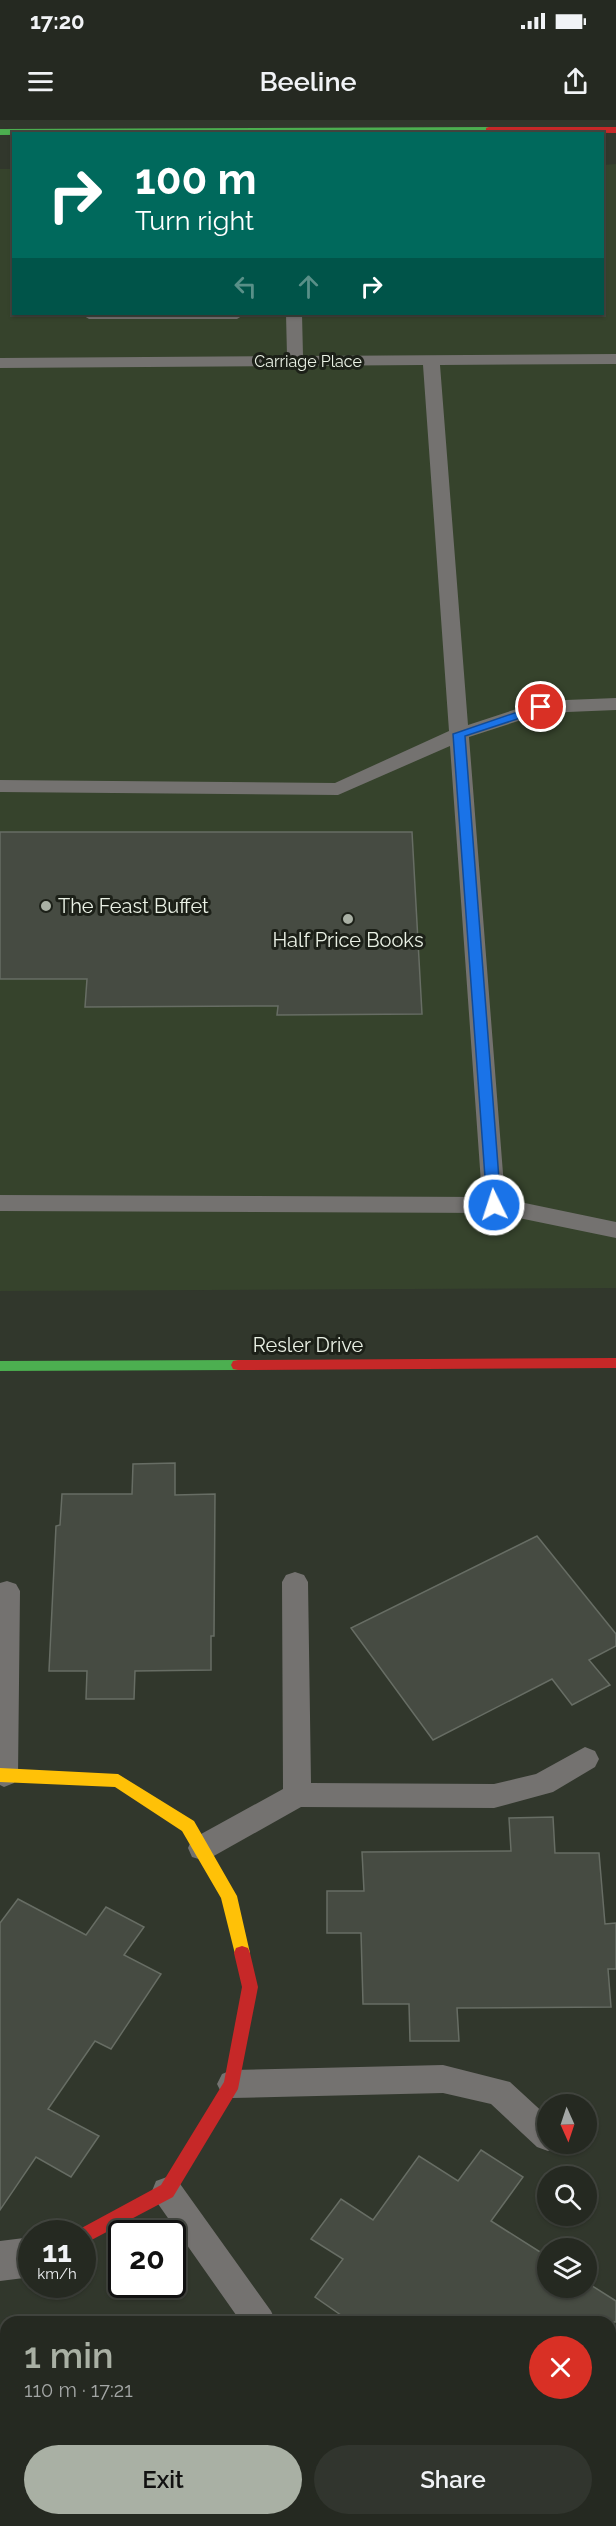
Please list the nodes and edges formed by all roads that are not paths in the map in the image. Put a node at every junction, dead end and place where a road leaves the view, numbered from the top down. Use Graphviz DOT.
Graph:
graph roads {
  1 [pos="616,130"];
  2 [pos="0,132"];
  3 [pos="294,315"];
  4 [pos="616,359"];
  5 [pos="431,360"];
  6 [pos="295,361"];
  7 [pos="0,363"];
  8 [pos="616,704"];
  9 [pos="459,734"];
  10 [pos="0,786"];
  11 [pos="0,1203"];
  12 [pos="494,1205"];
  13 [pos="616,1230"];
  14 [pos="616,1363"];
  15 [pos="0,1366"];
  16 [pos="295,1582"];
  17 [pos="8,1591"];
  18 [pos="585,1759"];
  19 [pos="2,1775"];
  20 [pos="297,1795"];
  21 [pos="202,1848"];
  22 [pos="232,2084"];
  23 [pos="537,2128"];
  24 [pos="167,2191"];
  25 [pos="96,2229"];
  26 [pos="18,2259"];
  27 [pos="0,2261"];
  28 [pos="256,2316"];
  1 -- 2 [label="street"];
  3 -- 6 [label="lane"];
  4 -- 5 [label="lane, Carriage Place"];
  5 -- 6 [label="lane, Carriage Place"];
  5 -- 9 [label="lane"];
  6 -- 7 [label="lane, Carriage Place"];
  8 -- 9 [label="lane"];
  9 -- 10 [label="lane"];
  9 -- 12 [label="lane"];
  11 -- 12 [label="lane"];
  12 -- 13 [label="lane"];
  14 -- 15 [label="street, Resler Drive"];
  16 -- 20 [label="lane"];
  17 -- 19 [label="lane"];
  18 -- 20 [label="lane"];
  19 -- 21 [label="street"];
  20 -- 21 [label="lane"];
  21 -- 22 [label="street"];
  22 -- 23 [label="lane"];
  22 -- 24 [label="street"];
  24 -- 25 [label="street"];
  24 -- 28 [label="lane"];
  26 -- 27 [label="street"];
}
